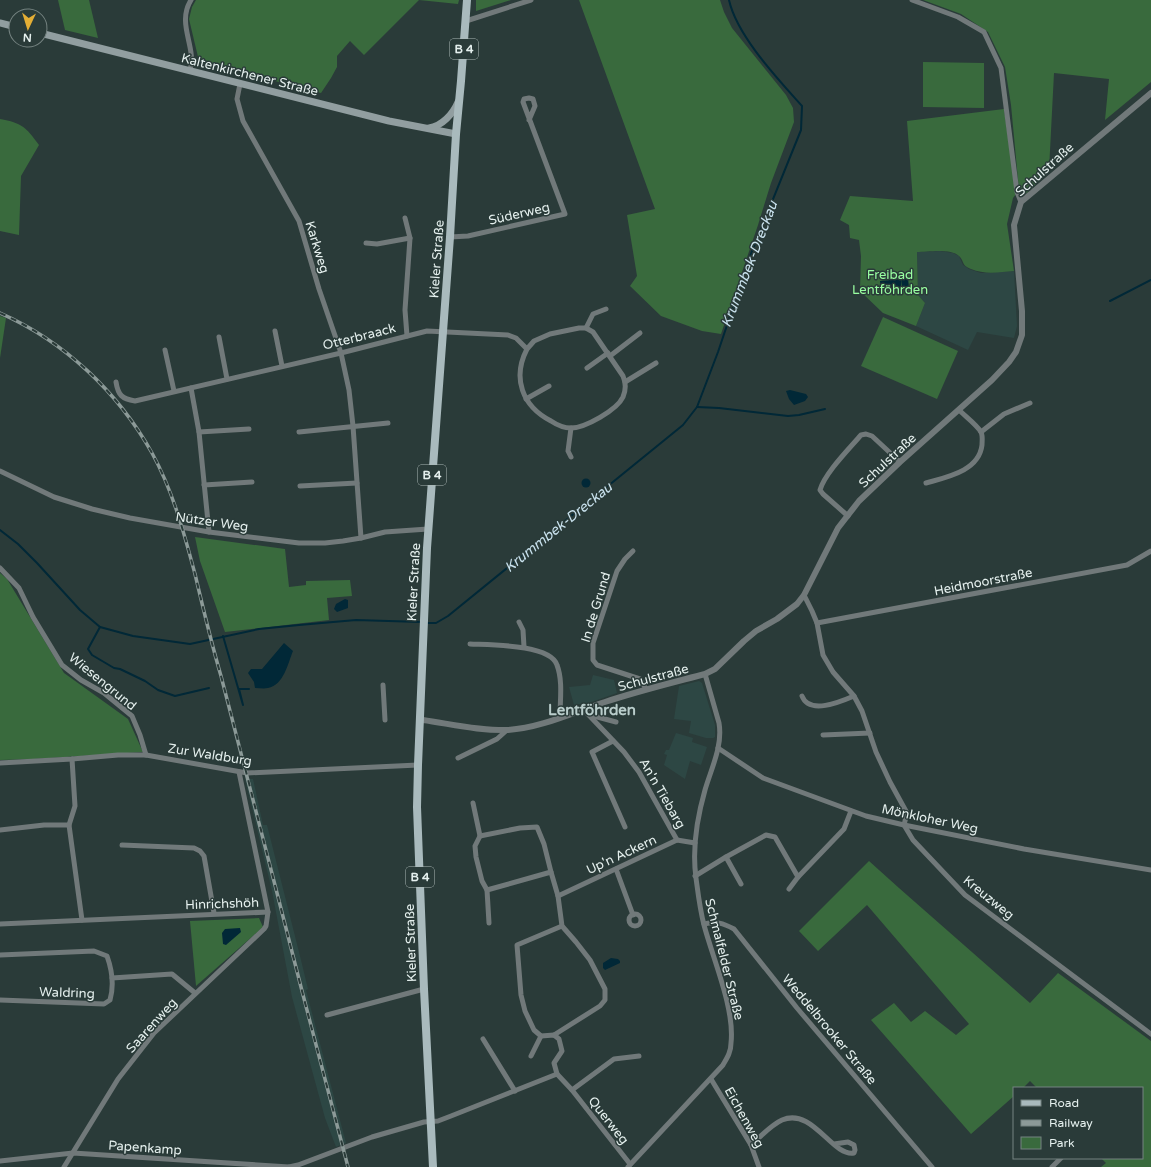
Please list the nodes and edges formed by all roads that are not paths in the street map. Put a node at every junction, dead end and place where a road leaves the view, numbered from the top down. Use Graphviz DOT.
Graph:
graph roads {
  1 [pos="191,0"];
  2 [pos="467,0"];
  3 [pos="531,0"];
  4 [pos="912,0"];
  5 [pos="466,22"];
  6 [pos="48,35"];
  7 [pos="190,70"];
  8 [pos="240,84"];
  9 [pos="1151,93"];
  10 [pos="459,99"];
  11 [pos="529,120"];
  12 [pos="428,128"];
  13 [pos="456,134"];
  14 [pos="1021,202"];
  15 [pos="405,218"];
  16 [pos="450,237"];
  17 [pos="410,238"];
  18 [pos="366,243"];
  19 [pos="606,309"];
  20 [pos="586,328"];
  21 [pos="274,331"];
  22 [pos="443,331"];
  23 [pos="640,333"];
  24 [pos="407,336"];
  25 [pos="219,337"];
  26 [pos="527,349"];
  27 [pos="165,350"];
  28 [pos="341,353"];
  29 [pos="609,355"];
  30 [pos="656,363"];
  31 [pos="282,366"];
  32 [pos="587,368"];
  33 [pos="227,380"];
  34 [pos="116,382"];
  35 [pos="625,382"];
  36 [pos="549,386"];
  37 [pos="191,388"];
  38 [pos="174,391"];
  39 [pos="526,399"];
  40 [pos="1030,403"];
  41 [pos="959,410"];
  42 [pos="388,423"];
  43 [pos="353,426"];
  44 [pos="571,428"];
  45 [pos="249,429"];
  46 [pos="199,432"];
  47 [pos="299,432"];
  48 [pos="980,432"];
  49 [pos="571,457"];
  50 [pos="900,462"];
  51 [pos="0,471"];
  52 [pos="252,482"];
  53 [pos="926,483"];
  54 [pos="357,484"];
  55 [pos="204,485"];
  56 [pos="300,486"];
  57 [pos="848,516"];
  58 [pos="428,529"];
  59 [pos="209,532"];
  60 [pos="361,538"];
  61 [pos="633,551"];
  62 [pos="1151,551"];
  63 [pos="0,568"];
  64 [pos="804,595"];
  65 [pos="519,622"];
  66 [pos="817,624"];
  67 [pos="470,644"];
  68 [pos="524,647"];
  69 [pos="705,674"];
  70 [pos="383,685"];
  71 [pos="646,689"];
  72 [pos="802,696"];
  73 [pos="854,696"];
  74 [pos="583,709"];
  75 [pos="589,715"];
  76 [pos="560,717"];
  77 [pos="385,720"];
  78 [pos="419,721"];
  79 [pos="616,722"];
  80 [pos="507,730"];
  81 [pos="870,733"];
  82 [pos="823,736"];
  83 [pos="613,741"];
  84 [pos="718,748"];
  85 [pos="146,755"];
  86 [pos="458,758"];
  87 [pos="72,759"];
  88 [pos="0,763"];
  89 [pos="418,765"];
  90 [pos="239,772"];
  91 [pos="473,803"];
  92 [pos="852,811"];
  93 [pos="69,825"];
  94 [pos="904,825"];
  95 [pos="625,827"];
  96 [pos="0,830"];
  97 [pos="480,836"];
  98 [pos="677,840"];
  99 [pos="695,843"];
  100 [pos="122,845"];
  101 [pos="726,857"];
  102 [pos="616,869"];
  103 [pos="1151,870"];
  104 [pos="551,872"];
  105 [pos="695,876"];
  106 [pos="798,877"];
  107 [pos="741,884"];
  108 [pos="789,889"];
  109 [pos="487,890"];
  110 [pos="558,896"];
  111 [pos="268,912"];
  112 [pos="214,914"];
  113 [pos="633,915"];
  114 [pos="82,920"];
  115 [pos="488,923"];
  116 [pos="0,924"];
  117 [pos="704,924"];
  118 [pos="562,926"];
  119 [pos="0,954"];
  120 [pos="112,978"];
  121 [pos="424,989"];
  122 [pos="195,993"];
  123 [pos="0,1000"];
  124 [pos="327,1015"];
  125 [pos="1151,1034"];
  126 [pos="554,1035"];
  127 [pos="541,1036"];
  128 [pos="483,1040"];
  129 [pos="531,1056"];
  130 [pos="639,1056"];
  131 [pos="556,1074"];
  132 [pos="710,1079"];
  133 [pos="572,1090"];
  134 [pos="515,1091"];
  135 [pos="431,1121"];
  136 [pos="834,1144"];
  137 [pos="751,1145"];
  138 [pos="73,1153"];
  139 [pos="1060,1159"];
  140 [pos="0,1161"];
  141 [pos="629,1166"];
  142 [pos="64,1167"];
  143 [pos="289,1167"];
  144 [pos="432,1167"];
  145 [pos="759,1167"];
  146 [pos="932,1167"];
  147 [pos="1052,1167"];
  1 -- 7 [label="street"];
  2 -- 5 [label="main road, Kieler Straße / B 4"];
  3 -- 5 [label="street"];
  4 -- 14 [label="street"];
  5 -- 10 [label="main road, Kieler Straße / B 4"];
  6 -- 7 [label="main road, Kaltenkirchener Straße"];
  7 -- 8 [label="main road, Kaltenkirchener Straße"];
  8 -- 12 [label="main road, Kaltenkirchener Straße"];
  8 -- 28 [label="street, Karkweg"];
  9 -- 14 [label="street, Schulstraße"];
  10 -- 12 [label="main road"];
  10 -- 13 [label="main road, Kieler Straße / B 4"];
  11 -- 16 [label="street, Süderweg"];
  12 -- 13 [label="main road, Kaltenkirchener Straße"];
  13 -- 16 [label="main road, Kieler Straße / B 4"];
  14 -- 41 [label="street, Schulstraße"];
  15 -- 17 [label="street"];
  16 -- 22 [label="main road, Kieler Straße / B 4"];
  17 -- 18 [label="street"];
  17 -- 24 [label="street"];
  19 -- 20 [label="street"];
  20 -- 26 [label="street"];
  20 -- 29 [label="street"];
  21 -- 31 [label="street"];
  22 -- 24 [label="street, Otterbraack"];
  22 -- 26 [label="street, Otterbraack"];
  22 -- 58 [label="main road, Kieler Straße / B 4"];
  23 -- 29 [label="street"];
  24 -- 28 [label="street, Otterbraack"];
  25 -- 33 [label="street"];
  26 -- 39 [label="street"];
  27 -- 38 [label="street"];
  28 -- 31 [label="street, Otterbraack"];
  28 -- 43 [label="street, Karkweg"];
  29 -- 32 [label="street"];
  29 -- 35 [label="street"];
  30 -- 35 [label="street"];
  31 -- 33 [label="street, Otterbraack"];
  33 -- 37 [label="street, Otterbraack"];
  34 -- 38 [label="street, Otterbraack"];
  35 -- 44 [label="street"];
  36 -- 39 [label="street"];
  37 -- 38 [label="street, Otterbraack"];
  37 -- 46 [label="street"];
  39 -- 44 [label="street"];
  40 -- 48 [label="street"];
  41 -- 48 [label="street"];
  41 -- 50 [label="street, Schulstraße"];
  42 -- 43 [label="street"];
  43 -- 47 [label="street"];
  43 -- 54 [label="street, Karkweg"];
  44 -- 49 [label="street"];
  45 -- 46 [label="street"];
  46 -- 55 [label="street"];
  48 -- 53 [label="street"];
  50 -- 57 [label="street, Schulstraße"];
  50 -- 57 [label="street"];
  51 -- 59 [label="street, Nützer Weg"];
  52 -- 55 [label="street"];
  54 -- 56 [label="street"];
  54 -- 60 [label="street, Karkweg"];
  55 -- 59 [label="street"];
  57 -- 64 [label="street, Schulstraße"];
  58 -- 60 [label="street, Nützer Weg"];
  58 -- 78 [label="main road, Kieler Straße / B 4"];
  59 -- 60 [label="street, Nützer Weg"];
  61 -- 71 [label="street, In de Grund"];
  62 -- 66 [label="street, Heidmoorstraße"];
  63 -- 85 [label="street, Wiesengrund"];
  64 -- 66 [label="street"];
  64 -- 69 [label="street, Schulstraße"];
  65 -- 68 [label="street"];
  66 -- 73 [label="street"];
  67 -- 68 [label="street"];
  68 -- 76 [label="street"];
  69 -- 71 [label="street, Schulstraße"];
  69 -- 84 [label="street, Schmalfelder Straße"];
  70 -- 77 [label="street"];
  71 -- 74 [label="street, Schulstraße"];
  72 -- 73 [label="street"];
  73 -- 81 [label="street"];
  74 -- 75 [label="street, An'n Tiebarg"];
  74 -- 76 [label="street, Schulstraße"];
  75 -- 79 [label="street"];
  75 -- 83 [label="street, An'n Tiebarg"];
  76 -- 80 [label="street, Schulstraße"];
  78 -- 80 [label="street, Schulstraße"];
  78 -- 89 [label="main road, Kieler Straße / B 4"];
  80 -- 86 [label="street, Schulstraße"];
  81 -- 82 [label="street"];
  81 -- 94 [label="street"];
  83 -- 95 [label="street"];
  83 -- 98 [label="street, An'n Tiebarg"];
  84 -- 92 [label="street, Mönkloher Weg"];
  84 -- 99 [label="street, Schmalfelder Straße"];
  85 -- 87 [label="street, Zur Waldburg"];
  85 -- 90 [label="street, Zur Waldburg"];
  87 -- 88 [label="street, Zur Waldburg"];
  87 -- 93 [label="street"];
  89 -- 90 [label="street, Zur Waldburg"];
  89 -- 121 [label="main road, Kieler Straße / B 4"];
  90 -- 111 [label="street, Hinrichshöh"];
  91 -- 97 [label="street"];
  92 -- 94 [label="street, Mönkloher Weg"];
  92 -- 106 [label="street"];
  93 -- 96 [label="street"];
  93 -- 114 [label="street"];
  94 -- 103 [label="street, Mönkloher Weg"];
  94 -- 125 [label="street, Kreuzweg"];
  97 -- 104 [label="street"];
  97 -- 109 [label="street"];
  98 -- 99 [label="street, Up'n Ackern"];
  98 -- 102 [label="street, Up'n Ackern"];
  99 -- 105 [label="street, Schmalfelder Straße"];
  100 -- 112 [label="street"];
  101 -- 105 [label="street"];
  101 -- 106 [label="street"];
  101 -- 107 [label="street"];
  102 -- 110 [label="street, Up'n Ackern"];
  102 -- 113 [label="street"];
  104 -- 109 [label="street"];
  104 -- 110 [label="street"];
  105 -- 117 [label="street, Schmalfelder Straße"];
  106 -- 108 [label="street"];
  109 -- 115 [label="street"];
  110 -- 118 [label="street"];
  111 -- 112 [label="street, Hinrichshöh"];
  111 -- 122 [label="street, Saarenweg"];
  112 -- 114 [label="street, Hinrichshöh"];
  114 -- 116 [label="street, Hinrichshöh"];
  117 -- 132 [label="street, Schmalfelder Straße"];
  117 -- 146 [label="street, Weddelbrooker Straße"];
  118 -- 126 [label="street"];
  118 -- 127 [label="street"];
  119 -- 120 [label="street, Waldring"];
  120 -- 122 [label="street, Waldring"];
  120 -- 123 [label="street, Waldring"];
  121 -- 124 [label="street"];
  121 -- 135 [label="main road, Kieler Straße / B 4"];
  122 -- 138 [label="street, Saarenweg"];
  126 -- 127 [label="street"];
  126 -- 131 [label="street"];
  127 -- 129 [label="street"];
  128 -- 134 [label="street"];
  130 -- 133 [label="street, Querweg"];
  131 -- 133 [label="street, Querweg"];
  131 -- 134 [label="street"];
  132 -- 137 [label="street, Eichenweg"];
  132 -- 141 [label="street, Schmalfelder Straße"];
  133 -- 141 [label="street, Querweg"];
  134 -- 135 [label="street"];
  135 -- 143 [label="street, Papenkamp"];
  135 -- 144 [label="main road, Kieler Straße / B 4"];
  136 -- 137 [label="street"];
  137 -- 145 [label="street, Eichenweg"];
  138 -- 140 [label="street, Papenkamp"];
  138 -- 142 [label="street, Saarenweg"];
  138 -- 143 [label="street, Papenkamp"];
  139 -- 147 [label="street"];
}
